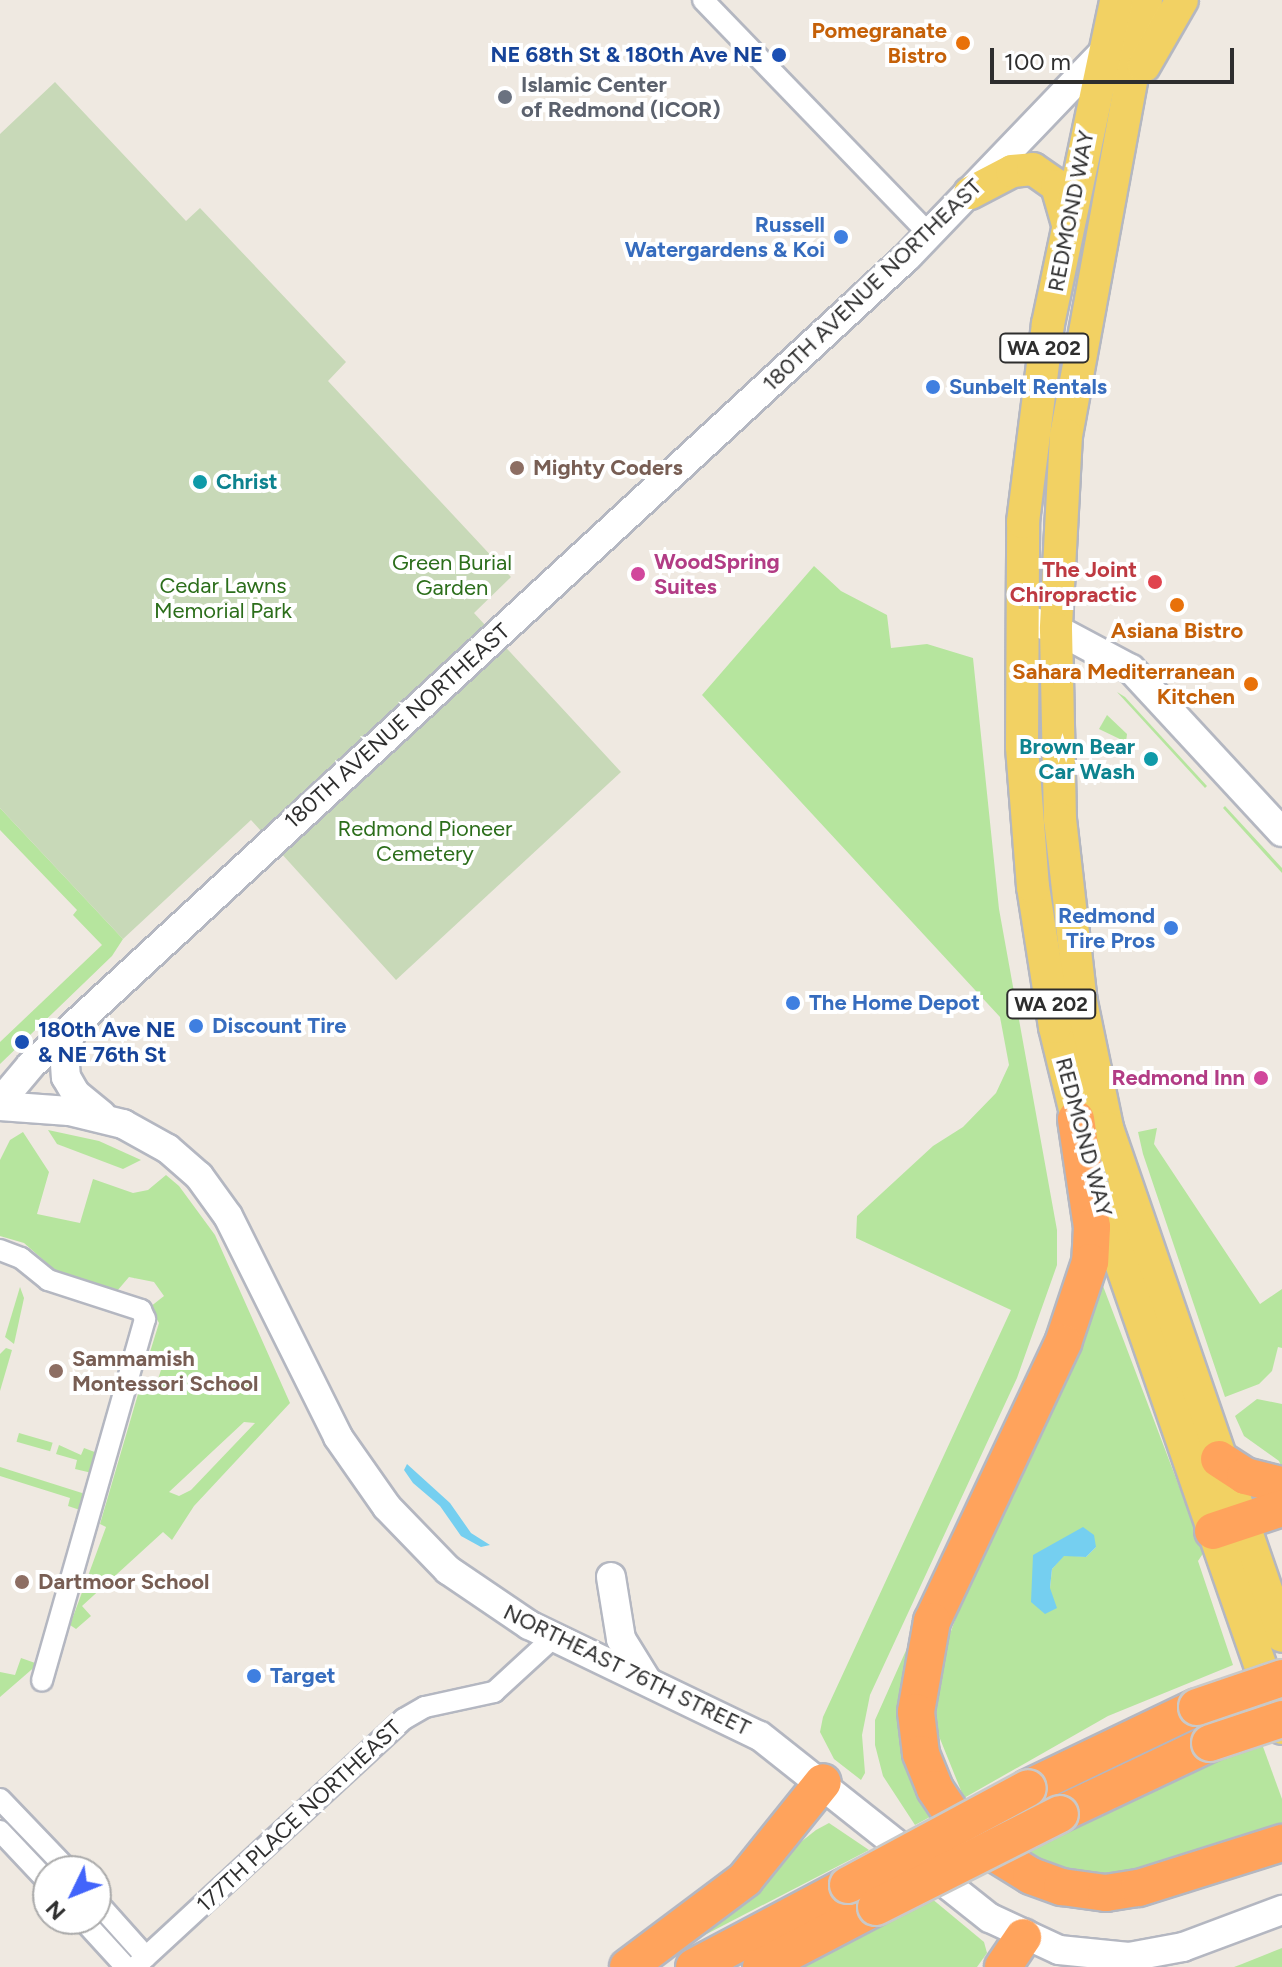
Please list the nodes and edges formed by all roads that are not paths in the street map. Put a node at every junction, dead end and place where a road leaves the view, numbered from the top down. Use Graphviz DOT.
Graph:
graph roads {
  1 [pos="703,0"];
  2 [pos="1182,0"];
  3 [pos="1142,2"];
  4 [pos="1106,50"];
  5 [pos="1124,104"];
  6 [pos="970,193"];
  7 [pos="927,232"];
  8 [pos="1068,233"];
  9 [pos="1022,618"];
  10 [pos="1056,629"];
  11 [pos="1282,832"];
  12 [pos="76,1022"];
  13 [pos="0,1104"];
  14 [pos="106,1118"];
  15 [pos="1076,1119"];
  16 [pos="0,1250"];
  17 [pos="1219,1459"];
  18 [pos="1282,1485"];
  19 [pos="1282,1508"];
  20 [pos="1227,1527"];
  21 [pos="611,1577"];
  22 [pos="1282,1636"];
  23 [pos="553,1638"];
  24 [pos="1282,1678"];
  25 [pos="42,1681"];
  26 [pos="648,1682"];
  27 [pos="1282,1719"];
  28 [pos="1282,1728"];
  29 [pos="823,1782"];
  30 [pos="0,1799"];
  31 [pos="0,1831"];
  32 [pos="1274,1846"];
  33 [pos="54,1855"];
  34 [pos="32,1865"];
  35 [pos="1282,1910"];
  36 [pos="112,1923"];
  37 [pos="97,1935"];
  38 [pos="1023,1937"];
  39 [pos="140,1962"];
  40 [pos="126,1967"];
  41 [pos="628,1967"];
  42 [pos="694,1967"];
  43 [pos="761,1967"];
  44 [pos="1003,1967"];
  1 -- 7 [label="street"];
  2 -- 5 [label="main road"];
  3 -- 4 [label="main road, REDMOND WAY / WA 202"];
  3 -- 5 [label="main road, REDMOND WAY / WA 202"];
  4 -- 6 [label="street, 180TH AVENUE NORTHEAST"];
  4 -- 8 [label="main road, REDMOND WAY / WA 202"];
  5 -- 10 [label="main road, REDMOND WAY / WA 202"];
  6 -- 7 [label="street, 180TH AVENUE NORTHEAST"];
  6 -- 8 [label="main road"];
  7 -- 12 [label="street, 180TH AVENUE NORTHEAST"];
  8 -- 9 [label="main road, REDMOND WAY / WA 202"];
  9 -- 10 [label="street"];
  9 -- 15 [label="main road, REDMOND WAY / WA 202"];
  10 -- 11 [label="street"];
  10 -- 17 [label="main road, REDMOND WAY / WA 202"];
  12 -- 13 [label="street, 180TH AVENUE NORTHEAST"];
  12 -- 14 [label="street"];
  13 -- 14 [label="street, NORTHEAST 76TH STREET"];
  14 -- 23 [label="street, NORTHEAST 76TH STREET"];
  15 -- 20 [label="main road, REDMOND WAY / WA 202"];
  15 -- 32 [label="highway"];
  16 -- 25 [label="street"];
  17 -- 18 [label="highway"];
  17 -- 20 [label="main road, REDMOND WAY / WA 202"];
  19 -- 20 [label="highway"];
  20 -- 22 [label="main road, REDMOND WAY / WA 202"];
  20 -- 28 [label="main road, REDMOND WAY / WA 202"];
  21 -- 26 [label="street"];
  23 -- 26 [label="street, NORTHEAST 76TH STREET"];
  23 -- 39 [label="street, 177TH PLACE NORTHEAST"];
  24 -- 42 [label="highway, bridge"];
  26 -- 29 [label="street, NORTHEAST 76TH STREET"];
  27 -- 43 [label="highway, bridge"];
  29 -- 38 [label="street, NORTHEAST 76TH STREET"];
  29 -- 41 [label="highway"];
  30 -- 33 [label="street"];
  31 -- 34 [label="street"];
  35 -- 38 [label="street, NORTHEAST 76TH STREET"];
  36 -- 39 [label="street"];
  37 -- 40 [label="street"];
  38 -- 44 [label="highway"];
}
